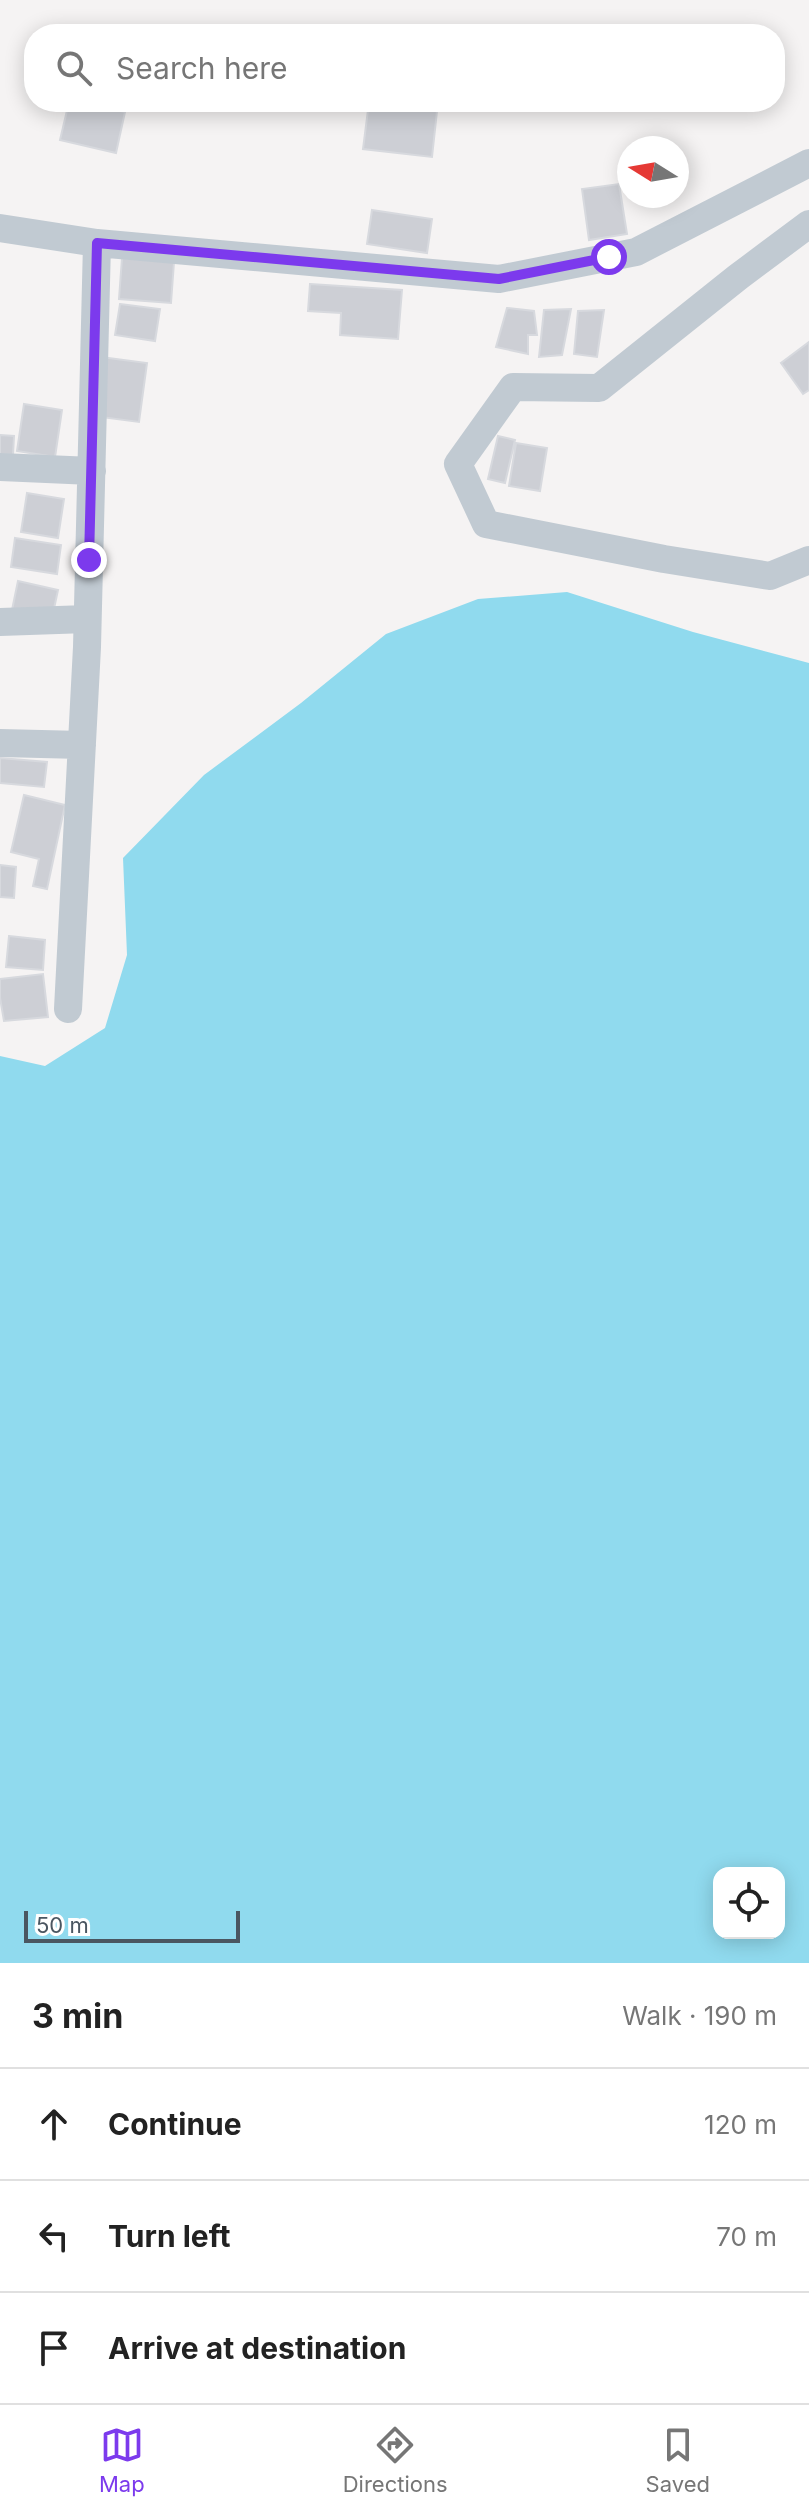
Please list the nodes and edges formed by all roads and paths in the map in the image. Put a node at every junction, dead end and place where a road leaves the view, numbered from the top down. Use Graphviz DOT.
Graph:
graph roads {
  1 [pos="809,163"];
  2 [pos="809,224"];
  3 [pos="0,228"];
  4 [pos="97,243"];
  5 [pos="0,467"];
  6 [pos="92,471"];
  7 [pos="809,560"];
  8 [pos="87,619"];
  9 [pos="0,622"];
  10 [pos="0,743"];
  11 [pos="82,745"];
  12 [pos="68,1009"];
  1 -- 4 [label="street"];
  2 -- 7 [label="street"];
  3 -- 4 [label="street"];
  4 -- 6 [label="street"];
  5 -- 6 [label="street"];
  6 -- 8 [label="street"];
  8 -- 9 [label="street"];
  8 -- 11 [label="street"];
  10 -- 11 [label="street"];
  11 -- 12 [label="street"];
}
